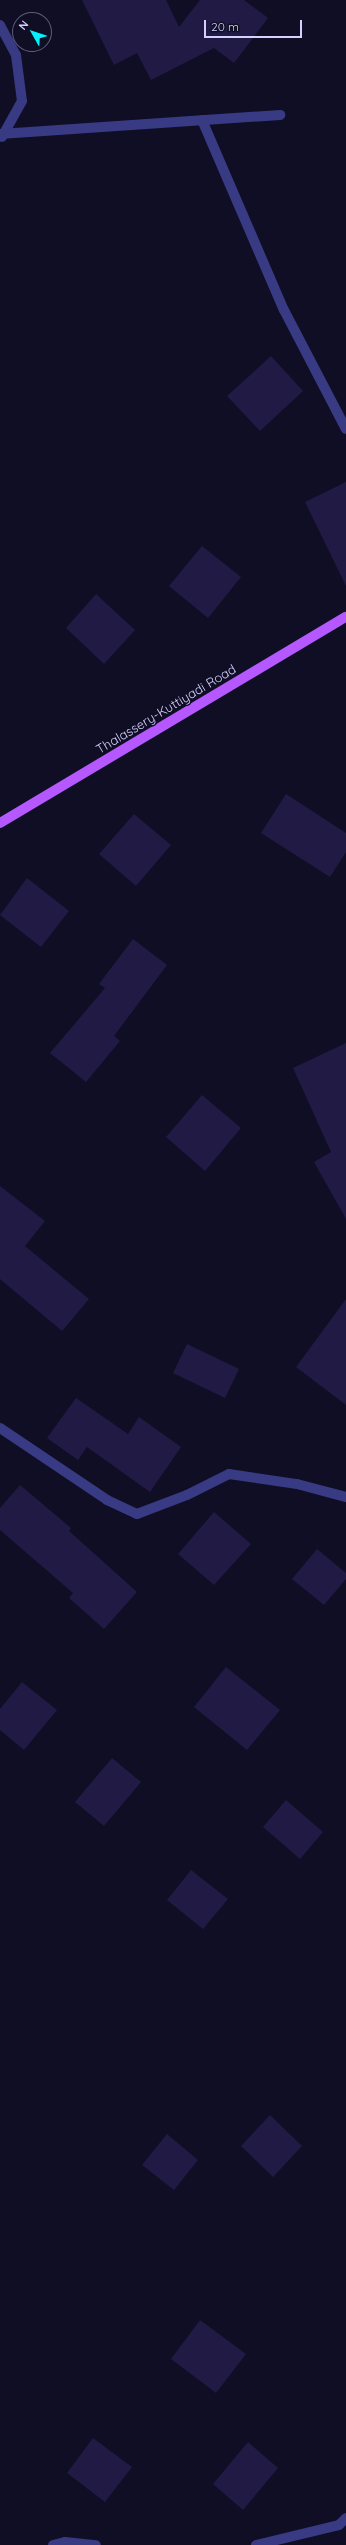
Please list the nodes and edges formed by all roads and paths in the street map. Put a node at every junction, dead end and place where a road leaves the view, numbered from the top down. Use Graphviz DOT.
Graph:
graph roads {
  1 [pos="0,25"];
  2 [pos="280,115"];
  3 [pos="202,120"];
  4 [pos="2,135"];
  5 [pos="346,429"];
  6 [pos="346,617"];
  7 [pos="0,823"];
  8 [pos="0,1428"];
  9 [pos="346,1497"];
  10 [pos="346,2518"];
  11 [pos="52,2545"];
  12 [pos="96,2545"];
  13 [pos="256,2545"];
  1 -- 4 [label="street"];
  2 -- 3 [label="street"];
  3 -- 4 [label="street"];
  3 -- 5 [label="street"];
  6 -- 7 [label="main road, Thalassery-Kuttiyadi Road"];
  8 -- 9 [label="street"];
  10 -- 13 [label="street"];
  11 -- 12 [label="street"];
}
